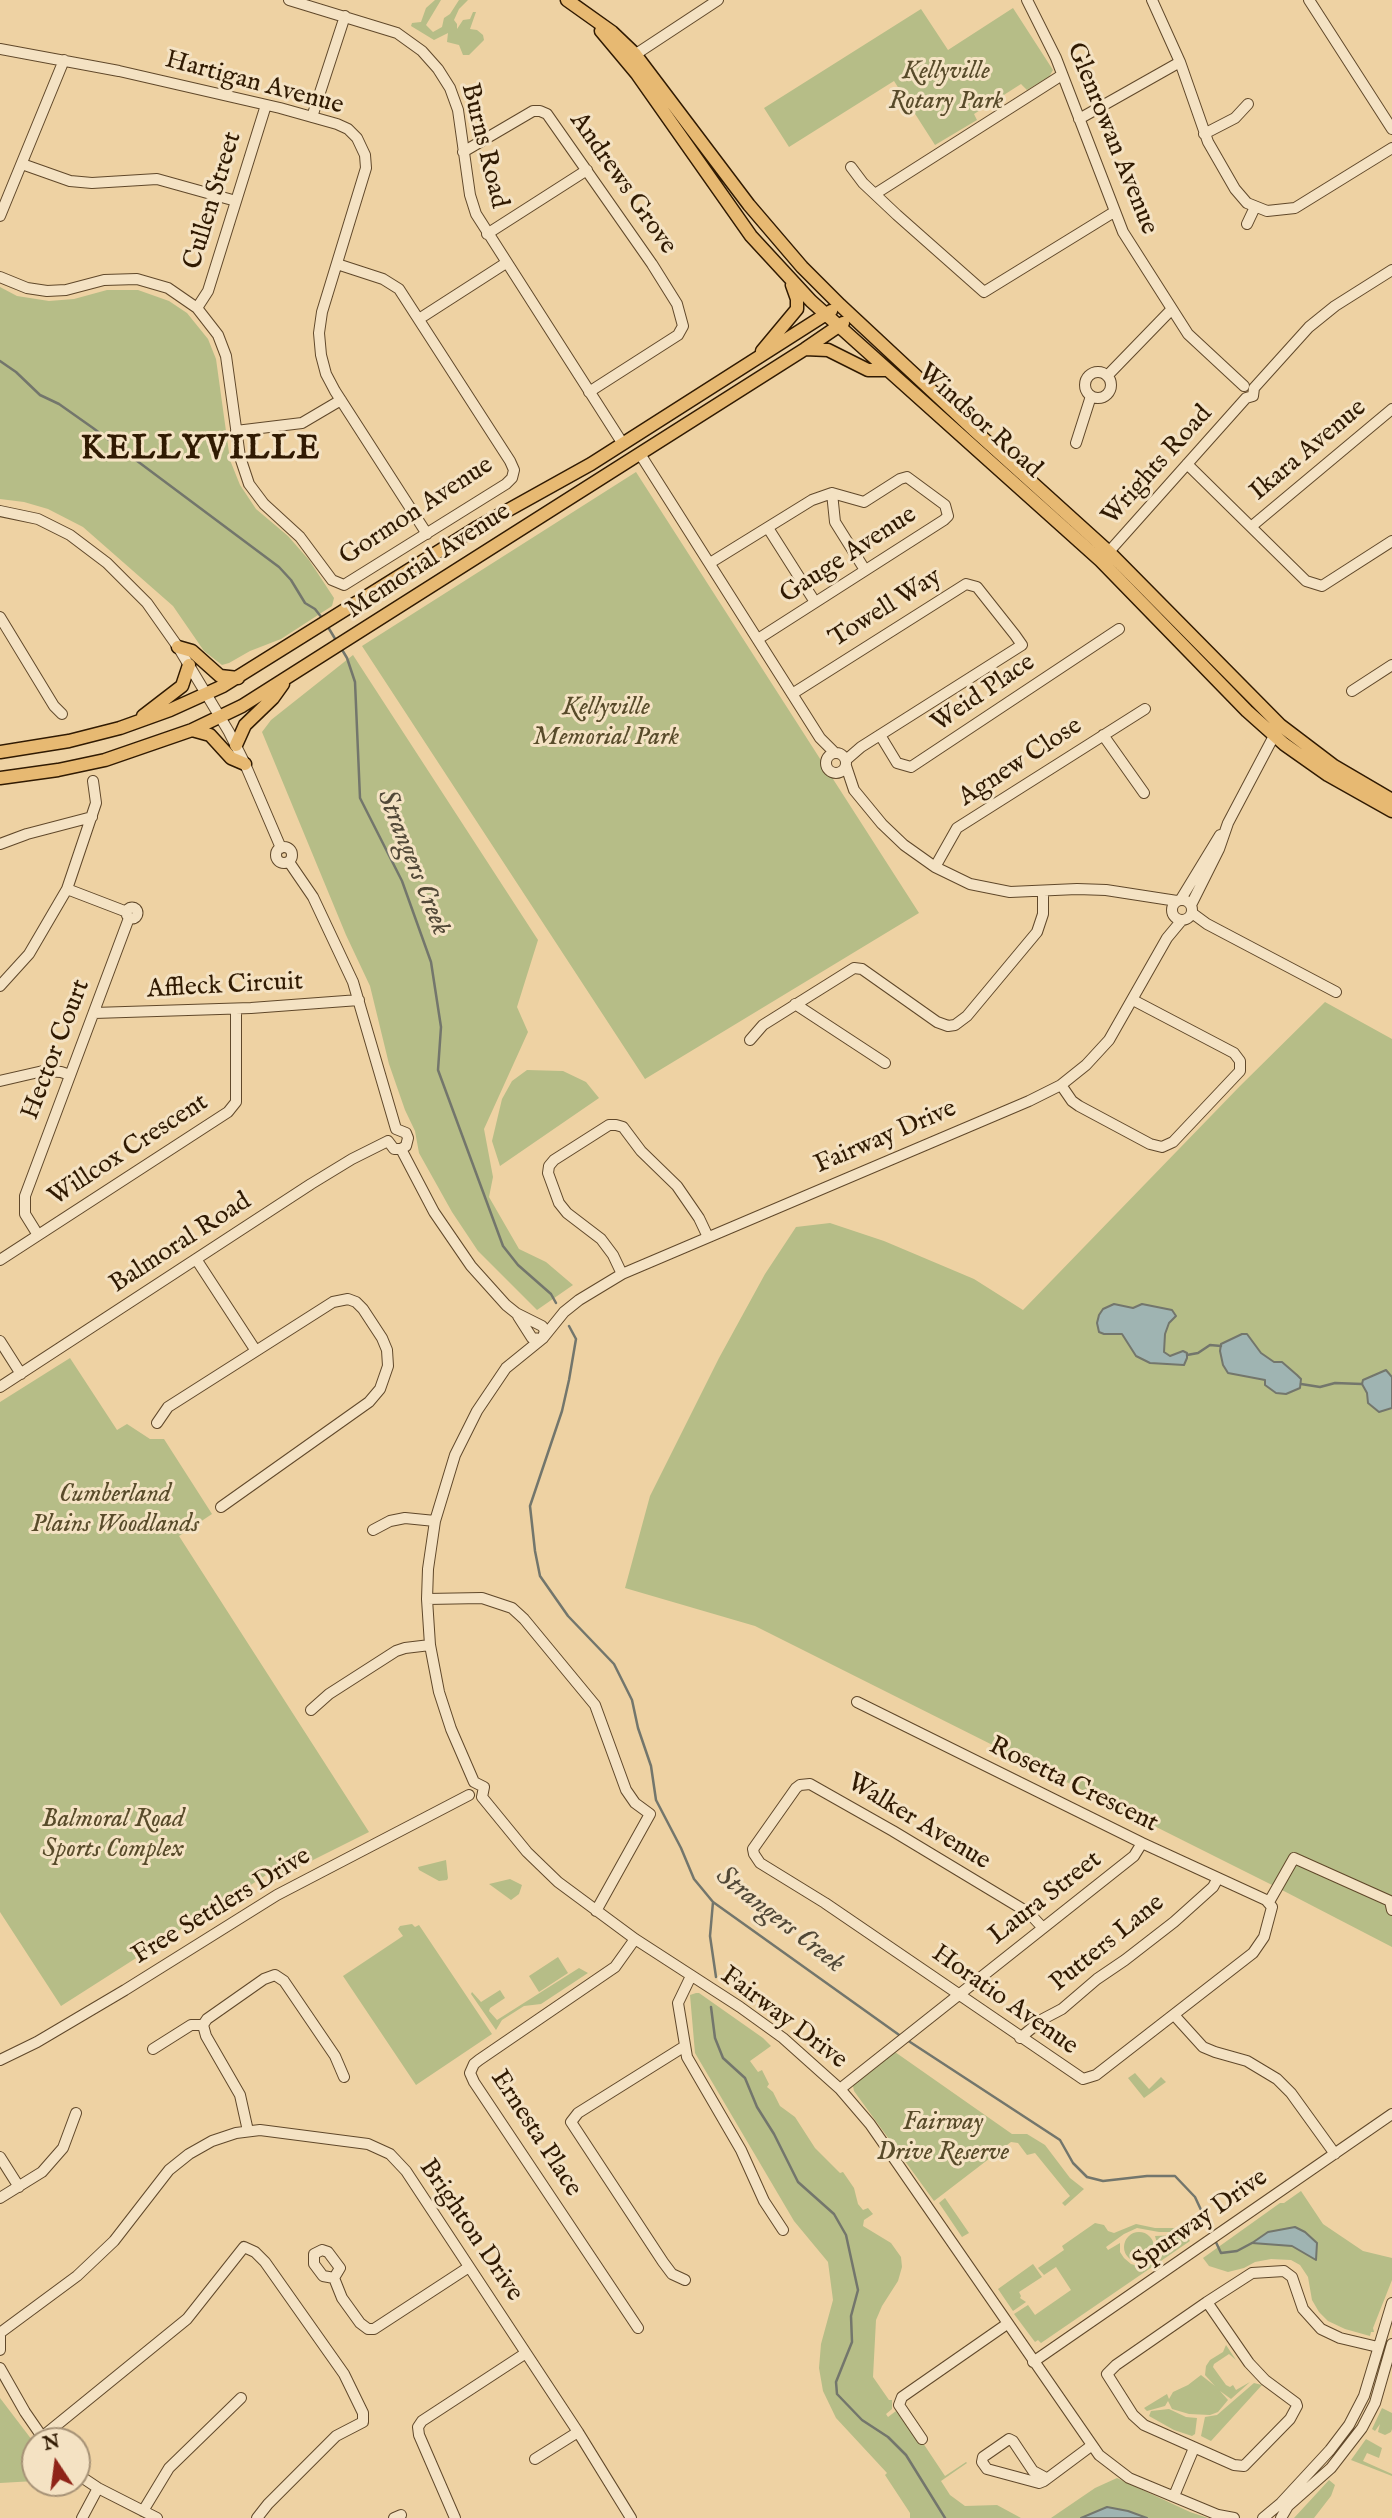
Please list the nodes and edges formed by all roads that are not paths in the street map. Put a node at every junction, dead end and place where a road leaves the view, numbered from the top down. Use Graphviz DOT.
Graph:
graph roads {
  1 [pos="289,0"];
  2 [pos="567,0"];
  3 [pos="717,0"];
  4 [pos="1027,0"];
  5 [pos="1152,0"];
  6 [pos="1309,0"];
  7 [pos="345,16"];
  8 [pos="0,49"];
  9 [pos="631,57"];
  10 [pos="64,60"];
  11 [pos="1180,62"];
  12 [pos="1062,75"];
  13 [pos="1248,104"];
  14 [pos="266,105"];
  15 [pos="312,117"];
  16 [pos="1079,119"];
  17 [pos="1392,128"];
  18 [pos="1204,134"];
  19 [pos="1392,148"];
  20 [pos="463,152"];
  21 [pos="22,164"];
  22 [pos="851,167"];
  23 [pos="587,170"];
  24 [pos="874,194"];
  25 [pos="236,201"];
  26 [pos="1255,207"];
  27 [pos="1114,212"];
  28 [pos="0,216"];
  29 [pos="1247,224"];
  30 [pos="487,234"];
  31 [pos="506,263"];
  32 [pos="337,264"];
  33 [pos="1392,270"];
  34 [pos="0,277"];
  35 [pos="790,280"];
  36 [pos="840,305"];
  37 [pos="197,308"];
  38 [pos="1171,310"];
  39 [pos="826,314"];
  40 [pos="852,316"];
  41 [pos="419,319"];
  42 [pos="839,326"];
  43 [pos="805,349"];
  44 [pos="758,357"];
  45 [pos="888,370"];
  46 [pos="1107,376"];
  47 [pos="1249,387"];
  48 [pos="589,392"];
  49 [pos="1091,396"];
  50 [pos="341,400"];
  51 [pos="1392,409"];
  52 [pos="236,431"];
  53 [pos="1076,443"];
  54 [pos="623,444"];
  55 [pos="640,454"];
  56 [pos="1187,464"];
  57 [pos="832,493"];
  58 [pos="0,511"];
  59 [pos="1252,526"];
  60 [pos="768,528"];
  61 [pos="428,534"];
  62 [pos="1392,541"];
  63 [pos="1105,556"];
  64 [pos="710,563"];
  65 [pos="865,570"];
  66 [pos="815,602"];
  67 [pos="0,617"];
  68 [pos="1119,629"];
  69 [pos="758,639"];
  70 [pos="178,647"];
  71 [pos="189,665"];
  72 [pos="1392,665"];
  73 [pos="238,678"];
  74 [pos="285,681"];
  75 [pos="1352,691"];
  76 [pos="207,694"];
  77 [pos="792,694"];
  78 [pos="1145,709"];
  79 [pos="62,713"];
  80 [pos="220,717"];
  81 [pos="134,723"];
  82 [pos="192,730"];
  83 [pos="1277,730"];
  84 [pos="880,735"];
  85 [pos="1104,735"];
  86 [pos="236,745"];
  87 [pos="0,752"];
  88 [pos="839,758"];
  89 [pos="245,764"];
  90 [pos="835,774"];
  91 [pos="0,778"];
  92 [pos="93,781"];
  93 [pos="854,790"];
  94 [pos="1144,793"];
  95 [pos="1392,800"];
  96 [pos="1392,811"];
  97 [pos="92,817"];
  98 [pos="66,824"];
  99 [pos="83,841"];
  100 [pos="0,844"];
  101 [pos="935,867"];
  102 [pos="67,889"];
  103 [pos="1043,892"];
  104 [pos="1182,910"];
  105 [pos="0,986"];
  106 [pos="1336,992"];
  107 [pos="359,1000"];
  108 [pos="1133,1000"];
  109 [pos="795,1004"];
  110 [pos="236,1009"];
  111 [pos="94,1013"];
  112 [pos="750,1040"];
  113 [pos="885,1063"];
  114 [pos="70,1075"];
  115 [pos="0,1081"];
  116 [pos="1061,1085"];
  117 [pos="396,1129"];
  118 [pos="388,1141"];
  119 [pos="401,1149"];
  120 [pos="38,1235"];
  121 [pos="708,1237"];
  122 [pos="196,1259"];
  123 [pos="0,1260"];
  124 [pos="622,1274"];
  125 [pos="564,1312"];
  126 [pos="516,1313"];
  127 [pos="538,1325"];
  128 [pos="529,1334"];
  129 [pos="542,1338"];
  130 [pos="0,1341"];
  131 [pos="256,1351"];
  132 [pos="516,1358"];
  133 [pos="21,1374"];
  134 [pos="0,1387"];
  135 [pos="157,1423"];
  136 [pos="221,1507"];
  137 [pos="435,1521"];
  138 [pos="373,1530"];
  139 [pos="427,1599"];
  140 [pos="430,1645"];
  141 [pos="857,1702"];
  142 [pos="312,1710"];
  143 [pos="474,1782"];
  144 [pos="469,1795"];
  145 [pos="482,1797"];
  146 [pos="775,1816"];
  147 [pos="1142,1843"];
  148 [pos="1218,1878"];
  149 [pos="1270,1903"];
  150 [pos="596,1910"];
  151 [pos="1392,1910"];
  152 [pos="1043,1928"];
  153 [pos="635,1939"];
  154 [pos="691,1976"];
  155 [pos="958,1995"];
  156 [pos="1174,2015"];
  157 [pos="203,2025"];
  158 [pos="1020,2038"];
  159 [pos="685,2046"];
  160 [pos="153,2049"];
  161 [pos="0,2060"];
  162 [pos="344,2077"];
  163 [pos="840,2089"];
  164 [pos="76,2113"];
  165 [pos="1392,2114"];
  166 [pos="248,2131"];
  167 [pos="1335,2154"];
  168 [pos="0,2157"];
  169 [pos="19,2187"];
  170 [pos="0,2198"];
  171 [pos="783,2230"];
  172 [pos="470,2267"];
  173 [pos="334,2278"];
  174 [pos="685,2280"];
  175 [pos="1207,2302"];
  176 [pos="1392,2302"];
  177 [pos="1007,2324"];
  178 [pos="638,2328"];
  179 [pos="0,2335"];
  180 [pos="1392,2344"];
  181 [pos="1378,2347"];
  182 [pos="0,2350"];
  183 [pos="526,2353"];
  184 [pos="1033,2362"];
  185 [pos="0,2368"];
  186 [pos="241,2398"];
  187 [pos="35,2427"];
  188 [pos="58,2427"];
  189 [pos="578,2432"];
  190 [pos="922,2439"];
  191 [pos="1091,2446"];
  192 [pos="1198,2449"];
  193 [pos="535,2459"];
  194 [pos="1033,2471"];
  195 [pos="1046,2478"];
  196 [pos="1026,2480"];
  197 [pos="91,2483"];
  198 [pos="98,2488"];
  199 [pos="1177,2497"];
  200 [pos="143,2511"];
  201 [pos="1220,2516"];
  202 [pos="82,2518"];
  203 [pos="157,2518"];
  204 [pos="257,2518"];
  205 [pos="456,2518"];
  206 [pos="631,2518"];
  207 [pos="1234,2518"];
  208 [pos="1263,2518"];
  209 [pos="1281,2518"];
  1 -- 7 [label="street, Burns Road"];
  2 -- 9 [label="main road, Windsor Road"];
  3 -- 9 [label="street"];
  4 -- 12 [label="street, Glenrowan Avenue"];
  5 -- 11 [label="street"];
  6 -- 17 [label="street"];
  7 -- 15 [label="street"];
  7 -- 20 [label="street, Burns Road"];
  8 -- 10 [label="street, Hartigan Avenue"];
  9 -- 35 [label="main road, Windsor Road"];
  9 -- 36 [label="main road, Windsor Road"];
  10 -- 14 [label="street, Hartigan Avenue"];
  10 -- 21 [label="street"];
  11 -- 16 [label="street"];
  11 -- 18 [label="street"];
  12 -- 16 [label="street, Glenrowan Avenue"];
  12 -- 24 [label="street"];
  13 -- 18 [label="street"];
  14 -- 15 [label="street, Hartigan Avenue"];
  14 -- 25 [label="street, Cullen Street"];
  15 -- 32 [label="street, Hartigan Avenue"];
  16 -- 27 [label="street, Glenrowan Avenue"];
  18 -- 26 [label="street"];
  19 -- 26 [label="street"];
  20 -- 23 [label="street, Andrews Grove"];
  20 -- 30 [label="street, Burns Road"];
  21 -- 25 [label="street"];
  21 -- 28 [label="street"];
  22 -- 24 [label="street"];
  23 -- 30 [label="street"];
  23 -- 48 [label="street, Andrews Grove"];
  24 -- 27 [label="street"];
  25 -- 37 [label="street, Cullen Street"];
  26 -- 29 [label="street"];
  27 -- 38 [label="street, Glenrowan Avenue"];
  30 -- 31 [label="street, Burns Road"];
  31 -- 41 [label="street"];
  31 -- 48 [label="street, Burns Road"];
  32 -- 41 [label="street, Gormon Avenue"];
  32 -- 50 [label="street, Hartigan Avenue"];
  33 -- 47 [label="street"];
  34 -- 37 [label="street, Gormon Avenue"];
  35 -- 39 [label="main road, Windsor Road"];
  35 -- 44 [label="main road"];
  36 -- 39 [label="main road, Memorial Avenue"];
  36 -- 40 [label="main road, Windsor Road"];
  37 -- 52 [label="street, Gormon Avenue"];
  38 -- 46 [label="street"];
  38 -- 47 [label="street, Glenrowan Avenue"];
  39 -- 42 [label="main road, Windsor Road"];
  39 -- 44 [label="main road, Memorial Avenue"];
  40 -- 42 [label="main road, Memorial Avenue"];
  40 -- 63 [label="main road, Windsor Road"];
  41 -- 61 [label="street, Gormon Avenue"];
  42 -- 43 [label="main road, Memorial Avenue"];
  42 -- 45 [label="main road, Windsor Road"];
  43 -- 45 [label="main road"];
  43 -- 55 [label="main road, Memorial Avenue"];
  44 -- 54 [label="main road, Memorial Avenue"];
  45 -- 63 [label="main road, Windsor Road"];
  46 -- 49 [label="street"];
  46 -- 49 [label="street"];
  47 -- 56 [label="street, Wrights Road"];
  48 -- 54 [label="street, Burns Road"];
  49 -- 53 [label="street"];
  50 -- 52 [label="street"];
  50 -- 61 [label="street, Hartigan Avenue"];
  51 -- 59 [label="street, Ikara Avenue"];
  52 -- 61 [label="street, Gormon Avenue"];
  54 -- 73 [label="main road, Memorial Avenue"];
  55 -- 64 [label="street"];
  55 -- 74 [label="main road, Memorial Avenue"];
  56 -- 59 [label="street"];
  56 -- 63 [label="street, Wrights Road"];
  57 -- 60 [label="street"];
  57 -- 65 [label="street"];
  57 -- 65 [label="street, Gauge Avenue"];
  58 -- 70 [label="street"];
  59 -- 62 [label="street"];
  60 -- 64 [label="street"];
  60 -- 66 [label="street"];
  63 -- 83 [label="main road, Windsor Road"];
  64 -- 69 [label="street"];
  65 -- 66 [label="street, Gauge Avenue"];
  66 -- 69 [label="street, Gauge Avenue"];
  67 -- 79 [label="street"];
  68 -- 84 [label="street, Weid Place"];
  69 -- 77 [label="street"];
  70 -- 71 [label="street"];
  70 -- 73 [label="main road"];
  71 -- 76 [label="street"];
  71 -- 81 [label="main road"];
  72 -- 75 [label="street"];
  73 -- 76 [label="main road, Memorial Avenue"];
  74 -- 80 [label="main road, Memorial Avenue"];
  74 -- 86 [label="main road"];
  76 -- 80 [label="street"];
  76 -- 81 [label="main road, Memorial Avenue"];
  77 -- 84 [label="street, Towell Way"];
  77 -- 88 [label="street"];
  78 -- 85 [label="street, Agnew Close"];
  80 -- 82 [label="main road, Memorial Avenue"];
  80 -- 86 [label="street"];
  81 -- 87 [label="main road, Memorial Avenue"];
  82 -- 89 [label="main road"];
  82 -- 91 [label="main road, Memorial Avenue"];
  83 -- 95 [label="main road, Windsor Road"];
  83 -- 96 [label="main road, Windsor Road"];
  83 -- 104 [label="street, Fairway Drive"];
  84 -- 88 [label="street"];
  85 -- 94 [label="street"];
  85 -- 101 [label="street, Agnew Close"];
  86 -- 89 [label="street"];
  88 -- 90 [label="street"];
  88 -- 90 [label="street"];
  88 -- 93 [label="street"];
  89 -- 107 [label="street"];
  90 -- 93 [label="street"];
  92 -- 97 [label="street"];
  93 -- 101 [label="street"];
  97 -- 98 [label="street"];
  97 -- 99 [label="street"];
  98 -- 99 [label="street"];
  98 -- 100 [label="street"];
  99 -- 102 [label="street"];
  101 -- 103 [label="street"];
  102 -- 105 [label="street"];
  102 -- 111 [label="street, Hector Court"];
  103 -- 104 [label="street"];
  103 -- 109 [label="street"];
  104 -- 106 [label="street"];
  104 -- 108 [label="street, Fairway Drive"];
  107 -- 110 [label="street, Affleck Circuit"];
  107 -- 117 [label="street"];
  108 -- 116 [label="street, Fairway Drive"];
  108 -- 116 [label="street"];
  109 -- 112 [label="street"];
  109 -- 113 [label="street"];
  110 -- 111 [label="street, Affleck Circuit"];
  110 -- 120 [label="street, Willcox Crescent"];
  111 -- 114 [label="street, Hector Court"];
  114 -- 115 [label="street"];
  114 -- 120 [label="street, Hector Court"];
  116 -- 121 [label="street, Fairway Drive"];
  117 -- 118 [label="street"];
  117 -- 119 [label="street"];
  118 -- 119 [label="street"];
  118 -- 122 [label="street, Balmoral Road"];
  119 -- 126 [label="street"];
  120 -- 123 [label="street, Willcox Crescent"];
  121 -- 124 [label="street, Fairway Drive"];
  121 -- 124 [label="street"];
  122 -- 131 [label="street"];
  122 -- 133 [label="street, Balmoral Road"];
  124 -- 125 [label="street, Fairway Drive"];
  125 -- 127 [label="street, Fairway Drive"];
  125 -- 129 [label="street, Fairway Drive"];
  126 -- 127 [label="street"];
  126 -- 128 [label="street"];
  127 -- 128 [label="street"];
  127 -- 129 [label="street"];
  128 -- 129 [label="street"];
  128 -- 132 [label="street, Fairway Drive"];
  129 -- 132 [label="street, Fairway Drive"];
  130 -- 133 [label="street"];
  131 -- 135 [label="street"];
  131 -- 136 [label="street"];
  132 -- 137 [label="street, Fairway Drive"];
  133 -- 134 [label="street, Balmoral Road"];
  137 -- 138 [label="street"];
  137 -- 139 [label="street, Fairway Drive"];
  139 -- 140 [label="street, Fairway Drive"];
  139 -- 150 [label="street"];
  140 -- 142 [label="street"];
  140 -- 143 [label="street, Fairway Drive"];
  141 -- 147 [label="street, Rosetta Crescent"];
  143 -- 144 [label="street"];
  143 -- 145 [label="street"];
  144 -- 145 [label="street"];
  144 -- 161 [label="street, Free Settlers Drive"];
  145 -- 150 [label="street, Fairway Drive"];
  146 -- 152 [label="street, Walker Avenue"];
  146 -- 155 [label="street, Horatio Avenue"];
  147 -- 148 [label="street, Rosetta Crescent"];
  147 -- 152 [label="street, Laura Street"];
  148 -- 149 [label="street, Rosetta Crescent"];
  148 -- 158 [label="street, Putters Lane"];
  149 -- 151 [label="street, Horatio Avenue"];
  149 -- 156 [label="street, Horatio Avenue"];
  150 -- 153 [label="street, Fairway Drive"];
  152 -- 155 [label="street, Laura Street"];
  153 -- 154 [label="street, Fairway Drive"];
  153 -- 178 [label="street, Ernesta Place"];
  154 -- 159 [label="street"];
  154 -- 163 [label="street, Fairway Drive"];
  155 -- 158 [label="street, Horatio Avenue"];
  155 -- 163 [label="street, Laura Street"];
  156 -- 158 [label="street, Horatio Avenue"];
  156 -- 167 [label="street"];
  157 -- 160 [label="street"];
  157 -- 162 [label="street"];
  157 -- 166 [label="street"];
  159 -- 171 [label="street"];
  159 -- 174 [label="street"];
  163 -- 177 [label="street, Fairway Drive"];
  164 -- 169 [label="street"];
  165 -- 167 [label="street, Spurway Drive"];
  166 -- 172 [label="street, Brighton Drive"];
  166 -- 179 [label="street, Brighton Drive"];
  167 -- 184 [label="street, Spurway Drive"];
  168 -- 169 [label="street"];
  169 -- 170 [label="street"];
  172 -- 173 [label="street"];
  172 -- 183 [label="street, Brighton Drive"];
  175 -- 181 [label="street"];
  175 -- 192 [label="street"];
  175 -- 192 [label="street"];
  176 -- 181 [label="street"];
  177 -- 184 [label="street, Fairway Drive"];
  177 -- 190 [label="street"];
  179 -- 182 [label="street"];
  180 -- 209 [label="street"];
  181 -- 208 [label="street"];
  183 -- 189 [label="street, Brighton Drive"];
  183 -- 205 [label="street"];
  184 -- 191 [label="street, Fairway Drive"];
  185 -- 187 [label="street"];
  186 -- 200 [label="street"];
  188 -- 204 [label="street"];
  189 -- 193 [label="street"];
  189 -- 206 [label="street, Brighton Drive"];
  191 -- 195 [label="street"];
  191 -- 199 [label="street, Fairway Drive"];
  192 -- 199 [label="street"];
  194 -- 195 [label="street"];
  194 -- 196 [label="street"];
  194 -- 196 [label="street"];
  195 -- 196 [label="street"];
  197 -- 198 [label="street"];
  198 -- 200 [label="street"];
  198 -- 202 [label="street"];
  199 -- 201 [label="street, Fairway Drive"];
  200 -- 203 [label="street"];
  201 -- 207 [label="street, Fairway Drive"];
}
